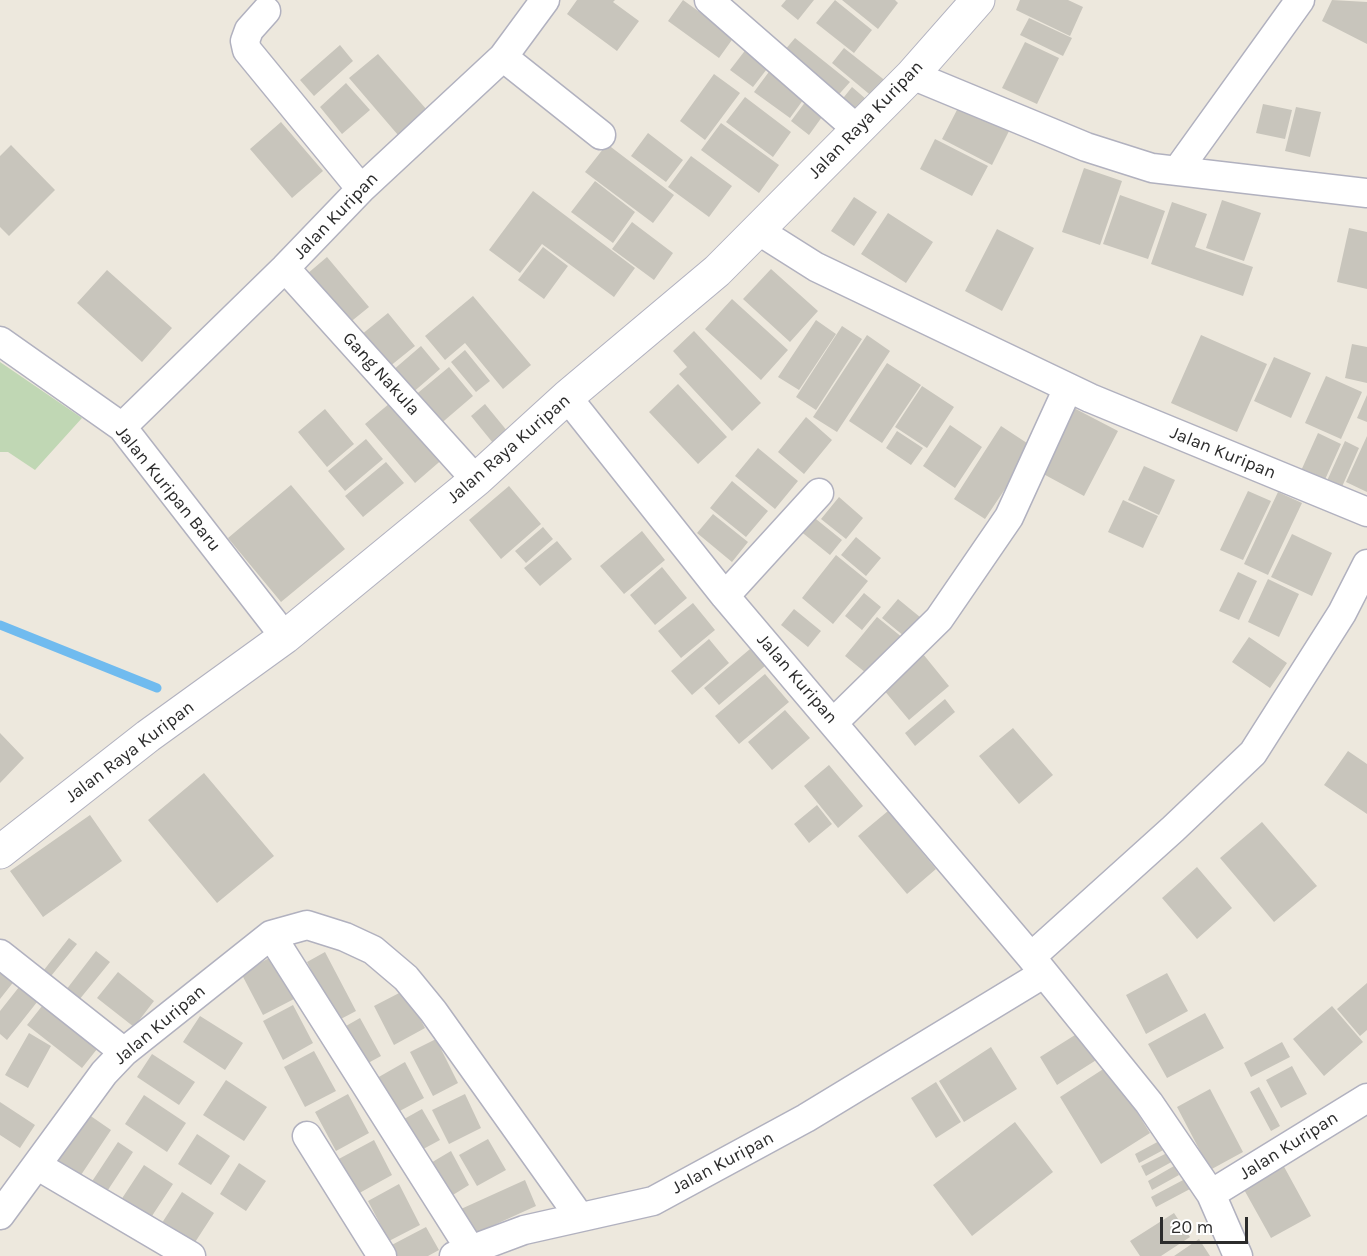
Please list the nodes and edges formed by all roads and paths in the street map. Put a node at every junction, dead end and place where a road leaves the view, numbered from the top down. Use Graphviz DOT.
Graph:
graph roads {
  1 [pos="545,0"];
  2 [pos="709,0"];
  3 [pos="978,0"];
  4 [pos="1300,0"];
  5 [pos="265,4"];
  6 [pos="503,57"];
  7 [pos="912,75"];
  8 [pos="858,130"];
  9 [pos="601,135"];
  10 [pos="1177,171"];
  11 [pos="361,189"];
  12 [pos="1367,193"];
  13 [pos="759,231"];
  14 [pos="285,268"];
  15 [pos="0,341"];
  16 [pos="1068,388"];
  17 [pos="567,397"];
  18 [pos="122,427"];
  19 [pos="476,480"];
  20 [pos="819,493"];
  21 [pos="1367,512"];
  22 [pos="1367,564"];
  23 [pos="725,596"];
  24 [pos="285,637"];
  25 [pos="834,722"];
  26 [pos="0,852"];
  27 [pos="271,935"];
  28 [pos="0,954"];
  29 [pos="1037,965"];
  30 [pos="124,1052"];
  31 [pos="1367,1098"];
  32 [pos="307,1136"];
  33 [pos="38,1166"];
  34 [pos="1211,1194"];
  35 [pos="0,1215"];
  36 [pos="579,1216"];
  37 [pos="462,1253"];
  38 [pos="190,1256"];
  39 [pos="382,1256"];
  40 [pos="1238,1256"];
  1 -- 6 [label="street, Jalan Kuripan"];
  2 -- 8 [label="street"];
  3 -- 7 [label="street, Jalan Raya Kuripan"];
  4 -- 10 [label="street"];
  5 -- 11 [label="street"];
  6 -- 9 [label="street"];
  6 -- 11 [label="street, Jalan Kuripan"];
  7 -- 8 [label="street, Jalan Raya Kuripan"];
  7 -- 10 [label="street"];
  8 -- 13 [label="street, Jalan Raya Kuripan"];
  10 -- 12 [label="street"];
  11 -- 14 [label="street, Jalan Kuripan"];
  13 -- 16 [label="street, Jalan Kuripan"];
  13 -- 17 [label="street, Jalan Raya Kuripan"];
  14 -- 18 [label="street, Jalan Kuripan"];
  14 -- 19 [label="street, Gang Nakula"];
  15 -- 18 [label="street, Jalan Kuripan Baru"];
  16 -- 21 [label="street, Jalan Kuripan"];
  16 -- 25 [label="street"];
  17 -- 19 [label="street, Jalan Raya Kuripan"];
  17 -- 23 [label="street, Jalan Kuripan"];
  18 -- 24 [label="street, Jalan Kuripan Baru"];
  19 -- 24 [label="street, Jalan Raya Kuripan"];
  20 -- 23 [label="street"];
  22 -- 29 [label="street, Jalan Kuripan"];
  23 -- 25 [label="street, Jalan Kuripan"];
  24 -- 26 [label="street, Jalan Raya Kuripan"];
  25 -- 29 [label="street, Jalan Kuripan"];
  27 -- 30 [label="street, Jalan Kuripan"];
  27 -- 36 [label="street, Jalan Kuripan"];
  27 -- 37 [label="street, Jalan Kuripan"];
  28 -- 30 [label="street"];
  29 -- 34 [label="street, Jalan Kuripan"];
  29 -- 36 [label="street, Jalan Kuripan"];
  30 -- 33 [label="street, Jalan Kuripan"];
  31 -- 34 [label="street, Jalan Kuripan"];
  32 -- 39 [label="street"];
  33 -- 35 [label="street, Jalan Kuripan"];
  33 -- 38 [label="street"];
  34 -- 40 [label="street, Jalan Kuripan"];
  36 -- 37 [label="street, Jalan Kuripan"];
}
